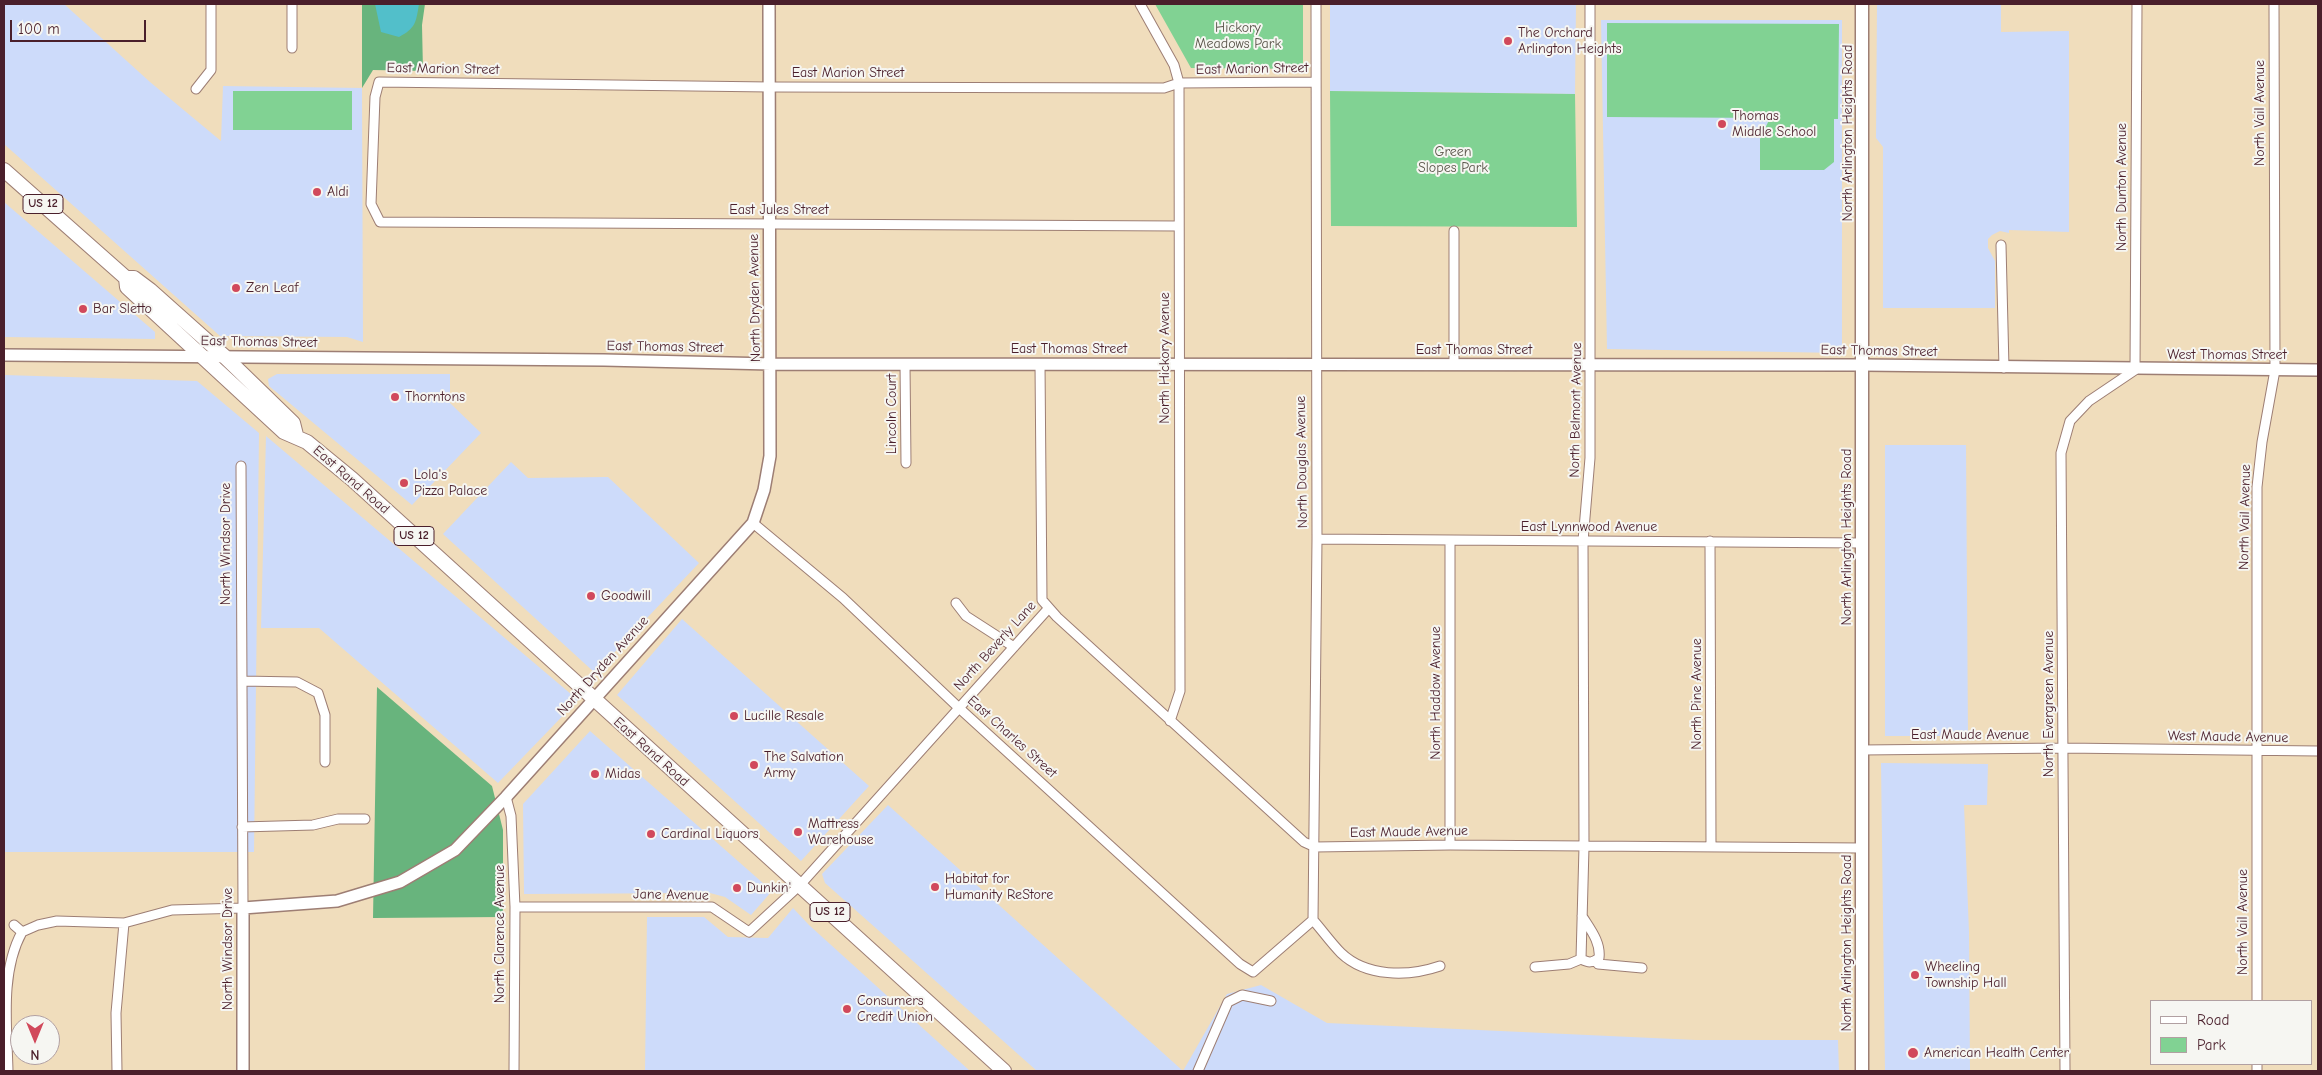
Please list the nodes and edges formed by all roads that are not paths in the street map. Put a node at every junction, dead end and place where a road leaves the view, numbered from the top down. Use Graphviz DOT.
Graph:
graph roads {
  1 [pos="211,4"];
  2 [pos="292,4"];
  3 [pos="769,4"];
  4 [pos="1140,4"];
  5 [pos="1316,4"];
  6 [pos="1590,4"];
  7 [pos="1862,4"];
  8 [pos="2137,4"];
  9 [pos="2274,4"];
  10 [pos="292,48"];
  11 [pos="1316,82"];
  12 [pos="1179,84"];
  13 [pos="770,87"];
  14 [pos="196,89"];
  15 [pos="4,170"];
  16 [pos="380,222"];
  17 [pos="769,223"];
  18 [pos="1179,226"];
  19 [pos="1454,231"];
  20 [pos="2001,245"];
  21 [pos="126,278"];
  22 [pos="4,355"];
  23 [pos="201,356"];
  24 [pos="224,356"];
  25 [pos="771,364"];
  26 [pos="905,364"];
  27 [pos="1040,364"];
  28 [pos="1179,365"];
  29 [pos="1315,365"];
  30 [pos="1454,365"];
  31 [pos="1590,365"];
  32 [pos="1863,365"];
  33 [pos="2004,368"];
  34 [pos="2135,370"];
  35 [pos="2275,370"];
  36 [pos="2318,370"];
  37 [pos="296,436"];
  38 [pos="906,463"];
  39 [pos="241,466"];
  40 [pos="753,523"];
  41 [pos="1317,539"];
  42 [pos="1450,541"];
  43 [pos="1583,541"];
  44 [pos="1710,541"];
  45 [pos="1862,544"];
  46 [pos="956,603"];
  47 [pos="1048,609"];
  48 [pos="1014,647"];
  49 [pos="242,681"];
  50 [pos="593,699"];
  51 [pos="958,707"];
  52 [pos="1170,721"];
  53 [pos="2063,748"];
  54 [pos="1862,750"];
  55 [pos="2138,750"];
  56 [pos="2256,751"];
  57 [pos="2318,751"];
  58 [pos="325,762"];
  59 [pos="506,797"];
  60 [pos="365,818"];
  61 [pos="242,827"];
  62 [pos="1450,845"];
  63 [pos="1711,846"];
  64 [pos="1315,847"];
  65 [pos="1584,847"];
  66 [pos="1862,848"];
  67 [pos="800,885"];
  68 [pos="515,907"];
  69 [pos="243,908"];
  70 [pos="1582,916"];
  71 [pos="1313,920"];
  72 [pos="124,923"];
  73 [pos="14,925"];
  74 [pos="22,932"];
  75 [pos="1581,959"];
  76 [pos="1596,960"];
  77 [pos="1440,966"];
  78 [pos="1535,967"];
  79 [pos="1642,968"];
  80 [pos="2257,1000"];
  81 [pos="1271,1001"];
  82 [pos="8,1071"];
  83 [pos="117,1071"];
  84 [pos="243,1071"];
  85 [pos="514,1071"];
  86 [pos="1004,1071"];
  87 [pos="1198,1071"];
  88 [pos="1862,1071"];
  89 [pos="2064,1071"];
  1 -- 14 [label="street"];
  2 -- 10 [label="street"];
  3 -- 13 [label="street, North Dryden Avenue"];
  4 -- 12 [label="street, North Hickory Avenue"];
  5 -- 11 [label="street, North Douglas Avenue"];
  6 -- 31 [label="street, North Belmont Avenue"];
  7 -- 32 [label="main road, North Arlington Heights Road"];
  8 -- 34 [label="street, North Dunton Avenue"];
  9 -- 35 [label="street, North Vail Avenue"];
  11 -- 12 [label="street, East Marion Street"];
  11 -- 29 [label="street, North Douglas Avenue"];
  12 -- 13 [label="street, East Marion Street"];
  12 -- 18 [label="street, North Hickory Avenue"];
  13 -- 16 [label="street, East Marion Street"];
  13 -- 17 [label="street, North Dryden Avenue"];
  15 -- 21 [label="main road, East Rand Road / US 12"];
  16 -- 17 [label="street, East Jules Street"];
  17 -- 18 [label="street, East Jules Street"];
  17 -- 25 [label="street, North Dryden Avenue"];
  18 -- 28 [label="street, North Hickory Avenue"];
  19 -- 30 [label="street"];
  20 -- 33 [label="street"];
  21 -- 23 [label="main road, East Rand Road / US 12"];
  21 -- 24 [label="main road, East Rand Road / US 12"];
  22 -- 23 [label="street, East Thomas Street"];
  23 -- 24 [label="street, East Thomas Street"];
  23 -- 37 [label="main road, East Rand Road / US 12"];
  24 -- 25 [label="street, East Thomas Street"];
  24 -- 37 [label="main road, East Rand Road / US 12"];
  25 -- 26 [label="street, East Thomas Street"];
  25 -- 40 [label="street, North Dryden Avenue"];
  26 -- 27 [label="street, East Thomas Street"];
  26 -- 38 [label="street, Lincoln Court"];
  27 -- 28 [label="street, East Thomas Street"];
  27 -- 47 [label="street, North Beverly Lane"];
  28 -- 29 [label="street, East Thomas Street"];
  28 -- 52 [label="street, North Hickory Avenue"];
  29 -- 30 [label="street, East Thomas Street"];
  29 -- 41 [label="street, North Douglas Avenue"];
  30 -- 31 [label="street, East Thomas Street"];
  31 -- 32 [label="street, East Thomas Street"];
  31 -- 43 [label="street, North Belmont Avenue"];
  32 -- 33 [label="street, East Thomas Street"];
  32 -- 45 [label="main road, North Arlington Heights Road"];
  33 -- 34 [label="street, East Thomas Street"];
  34 -- 35 [label="street, West Thomas Street"];
  34 -- 53 [label="street, North Evergreen Avenue"];
  35 -- 36 [label="street, West Thomas Street"];
  35 -- 56 [label="street, North Vail Avenue"];
  37 -- 50 [label="main road, East Rand Road / US 12"];
  39 -- 49 [label="street, North Windsor Drive"];
  40 -- 50 [label="street, North Dryden Avenue"];
  40 -- 51 [label="street, East Charles Street"];
  41 -- 42 [label="street, East Lynnwood Avenue"];
  41 -- 64 [label="street, North Douglas Avenue"];
  42 -- 43 [label="street, East Lynnwood Avenue"];
  42 -- 62 [label="street, North Haddow Avenue"];
  43 -- 44 [label="street, East Lynnwood Avenue"];
  43 -- 65 [label="street, North Belmont Avenue"];
  44 -- 45 [label="street, East Lynnwood Avenue"];
  44 -- 63 [label="street, North Pine Avenue"];
  45 -- 54 [label="main road, North Arlington Heights Road"];
  46 -- 48 [label="street"];
  47 -- 48 [label="street, North Beverly Lane"];
  47 -- 52 [label="street"];
  48 -- 51 [label="street, North Beverly Lane"];
  49 -- 58 [label="street"];
  49 -- 61 [label="street, North Windsor Drive"];
  50 -- 59 [label="street, North Dryden Avenue"];
  50 -- 67 [label="main road, East Rand Road / US 12"];
  51 -- 67 [label="street, North Beverly Lane"];
  51 -- 71 [label="street, East Charles Street"];
  52 -- 64 [label="street"];
  53 -- 54 [label="street, East Maude Avenue"];
  53 -- 55 [label="street, East Maude Avenue"];
  53 -- 89 [label="street, North Evergreen Avenue"];
  54 -- 66 [label="main road, North Arlington Heights Road"];
  55 -- 56 [label="street, West Maude Avenue"];
  56 -- 57 [label="street, West Maude Avenue"];
  56 -- 80 [label="street, North Vail Avenue"];
  59 -- 68 [label="street, North Clarence Avenue"];
  59 -- 69 [label="street, North Dryden Avenue"];
  60 -- 61 [label="street"];
  61 -- 69 [label="street, North Windsor Drive"];
  62 -- 64 [label="street, East Maude Avenue"];
  62 -- 65 [label="street, East Maude Avenue"];
  63 -- 65 [label="street, East Maude Avenue"];
  63 -- 66 [label="street, East Maude Avenue"];
  64 -- 71 [label="street, North Douglas Avenue"];
  65 -- 70 [label="street, North Belmont Avenue"];
  66 -- 88 [label="main road, North Arlington Heights Road"];
  67 -- 68 [label="street, Jane Avenue"];
  67 -- 86 [label="main road, East Rand Road / US 12"];
  68 -- 85 [label="street, North Clarence Avenue"];
  69 -- 72 [label="street"];
  69 -- 84 [label="street, North Windsor Drive"];
  70 -- 75 [label="street, North Belmont Avenue"];
  70 -- 76 [label="street"];
  71 -- 77 [label="street"];
  72 -- 74 [label="street"];
  72 -- 83 [label="street"];
  73 -- 74 [label="street"];
  74 -- 82 [label="street"];
  75 -- 76 [label="street"];
  75 -- 78 [label="street"];
  76 -- 79 [label="street"];
  81 -- 87 [label="street"];
}
